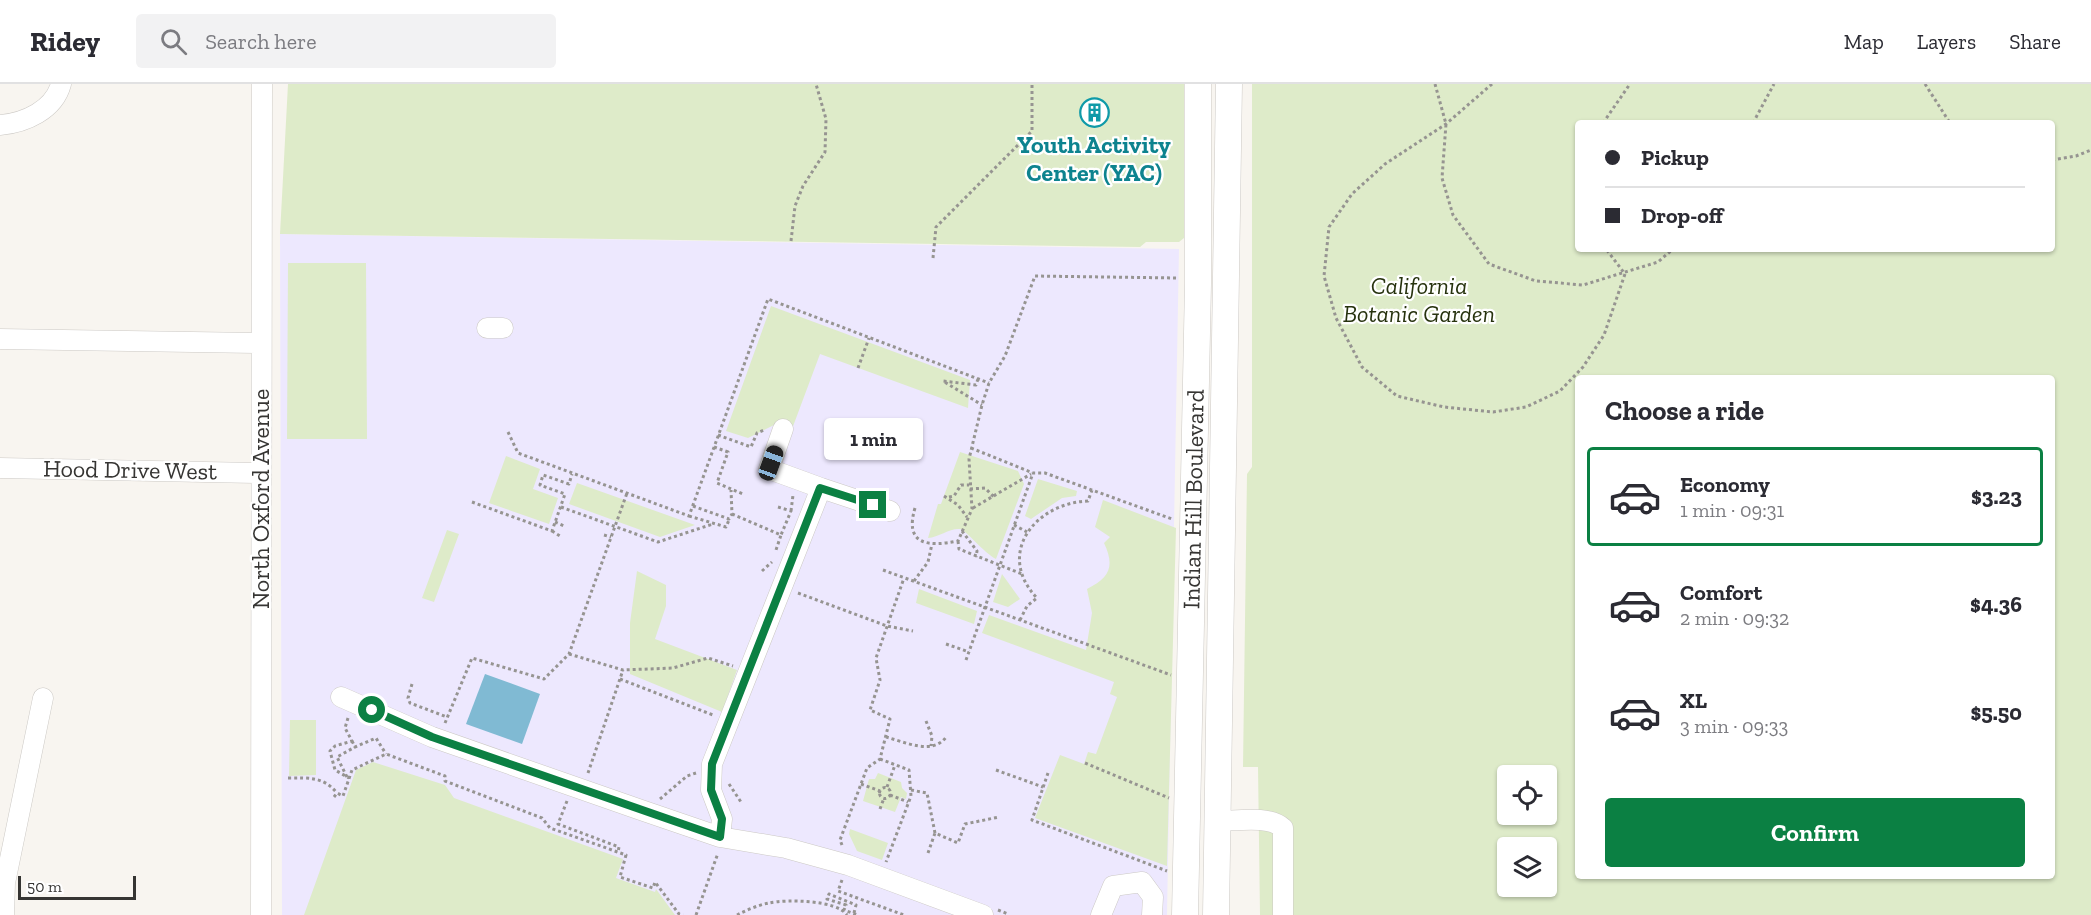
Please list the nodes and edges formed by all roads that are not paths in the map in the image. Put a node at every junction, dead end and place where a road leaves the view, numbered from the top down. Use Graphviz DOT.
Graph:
graph roads {
  1 [pos="61,84"];
  2 [pos="262,84"];
  3 [pos="1198,84"];
  4 [pos="1229,84"];
  5 [pos="0,125"];
  6 [pos="0,339"];
  7 [pos="261,343"];
  8 [pos="783,429"];
  9 [pos="0,468"];
  10 [pos="261,473"];
  11 [pos="820,488"];
  12 [pos="890,511"];
  13 [pos="43,698"];
  14 [pos="347,699"];
  15 [pos="1218,821"];
  16 [pos="720,837"];
  17 [pos="4,915"];
  18 [pos="261,915"];
  19 [pos="983,915"];
  20 [pos="1101,915"];
  21 [pos="1152,915"];
  22 [pos="1185,915"];
  23 [pos="1216,915"];
  24 [pos="1283,915"];
  1 -- 5 [label="street"];
  2 -- 7 [label="street, North Oxford Avenue"];
  3 -- 22 [label="main road, Indian Hill Boulevard"];
  4 -- 15 [label="main road, Indian Hill Boulevard"];
  6 -- 7 [label="street"];
  7 -- 10 [label="street, North Oxford Avenue"];
  8 -- 11 [label="street"];
  9 -- 10 [label="street, Hood Drive West"];
  10 -- 18 [label="street, North Oxford Avenue"];
  11 -- 12 [label="street"];
  11 -- 16 [label="street"];
  13 -- 17 [label="street"];
  14 -- 16 [label="street"];
  15 -- 23 [label="main road, Indian Hill Boulevard"];
  15 -- 24 [label="street"];
  16 -- 19 [label="street"];
  20 -- 21 [label="street"];
}
